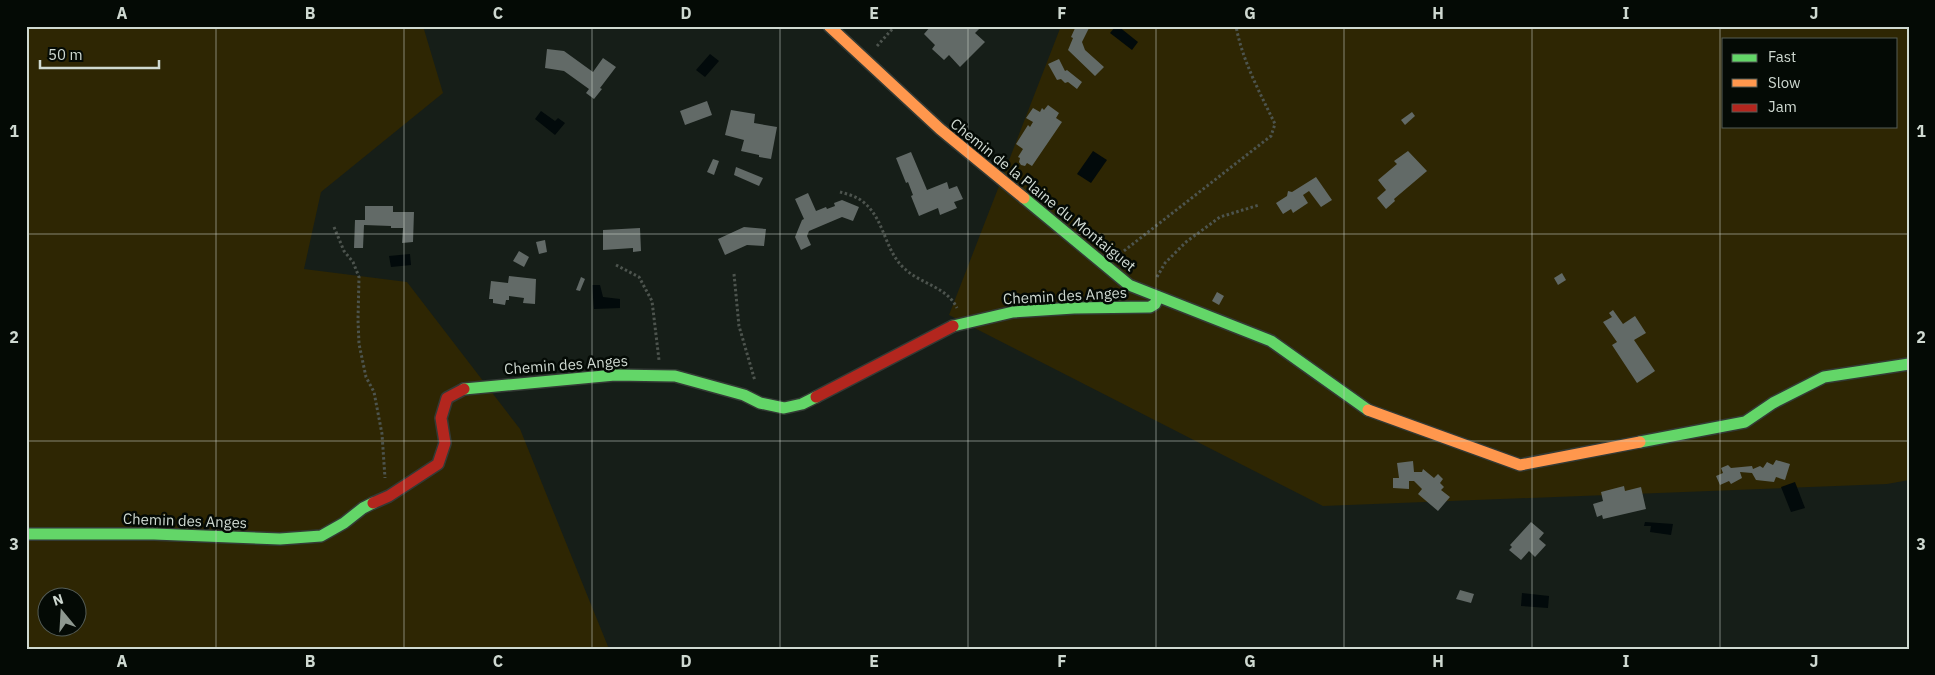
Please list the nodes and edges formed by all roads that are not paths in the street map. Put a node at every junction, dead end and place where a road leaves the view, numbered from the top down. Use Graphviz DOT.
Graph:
graph roads {
  1 [pos="829,26"];
  2 [pos="1154,295"];
  3 [pos="1909,364"];
  4 [pos="26,534"];
  1 -- 2 [label="street, Chemin de la Plaine du Montaiguet"];
  2 -- 3 [label="street, Chemin de la Plaine du Montaiguet"];
  2 -- 4 [label="street, Chemin des Anges"];
}
